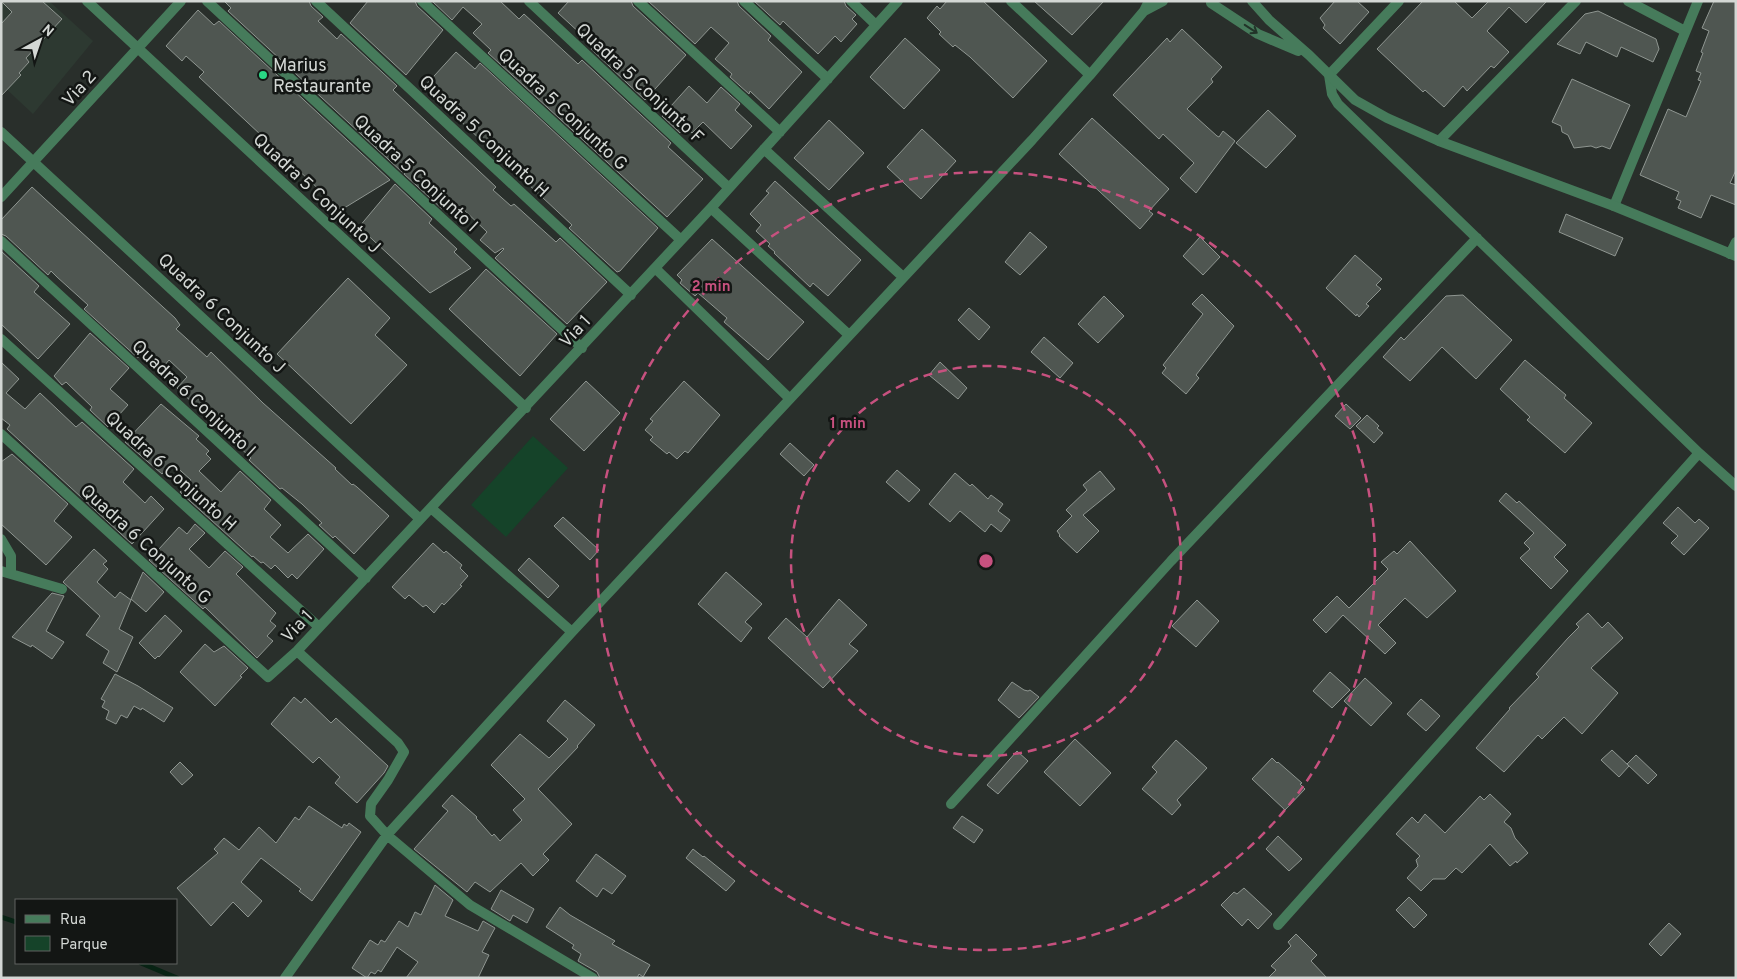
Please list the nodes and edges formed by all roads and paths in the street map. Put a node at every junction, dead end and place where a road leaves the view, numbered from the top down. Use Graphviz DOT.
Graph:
graph roads {
  1 [pos="87,1"];
  2 [pos="181,1"];
  3 [pos="207,1"];
  4 [pos="316,1"];
  5 [pos="422,1"];
  6 [pos="529,1"];
  7 [pos="638,1"];
  8 [pos="744,1"];
  9 [pos="851,1"];
  10 [pos="898,1"];
  11 [pos="1011,1"];
  12 [pos="1149,1"];
  13 [pos="1163,1"];
  14 [pos="1252,1"];
  15 [pos="1399,1"];
  16 [pos="1576,1"];
  17 [pos="1628,1"];
  18 [pos="1698,1"];
  19 [pos="1211,2"];
  20 [pos="1144,11"];
  21 [pos="876,25"];
  22 [pos="1685,31"];
  23 [pos="138,48"];
  24 [pos="1308,55"];
  25 [pos="1090,75"];
  26 [pos="1329,75"];
  27 [pos="828,79"];
  28 [pos="1,132"];
  29 [pos="780,132"];
  30 [pos="1439,141"];
  31 [pos="764,149"];
  32 [pos="34,162"];
  33 [pos="729,188"];
  34 [pos="1,197"];
  35 [pos="1614,206"];
  36 [pos="711,208"];
  37 [pos="1477,238"];
  38 [pos="682,240"];
  39 [pos="1,242"];
  40 [pos="1736,242"];
  41 [pos="1733,255"];
  42 [pos="655,268"];
  43 [pos="903,277"];
  44 [pos="631,295"];
  45 [pos="849,335"];
  46 [pos="1,340"];
  47 [pos="582,348"];
  48 [pos="789,398"];
  49 [pos="526,408"];
  50 [pos="1,434"];
  51 [pos="1699,453"];
  52 [pos="1736,486"];
  53 [pos="431,508"];
  54 [pos="420,519"];
  55 [pos="2,540"];
  56 [pos="6,572"];
  57 [pos="366,578"];
  58 [pos="62,589"];
  59 [pos="319,626"];
  60 [pos="572,632"];
  61 [pos="297,651"];
  62 [pos="268,677"];
  63 [pos="951,804"];
  64 [pos="387,835"];
  65 [pos="1278,925"];
  66 [pos="285,978"];
  67 [pos="593,978"];
  1 -- 23 [label="street, Quadra 5 Conjunto J"];
  2 -- 23 [label="street, Via 2"];
  3 -- 47 [label="street, Quadra 5 Conjunto I"];
  4 -- 44 [label="street, Quadra 5 Conjunto H"];
  5 -- 38 [label="street, Quadra 5 Conjunto G"];
  6 -- 33 [label="street, Quadra 5 Conjunto F"];
  7 -- 29 [label="street"];
  8 -- 27 [label="street"];
  9 -- 21 [label="street"];
  10 -- 21 [label="street, Via 1"];
  11 -- 25 [label="street"];
  12 -- 20 [label="street"];
  13 -- 20 [label="street"];
  14 -- 24 [label="street"];
  15 -- 26 [label="street"];
  16 -- 30 [label="street"];
  17 -- 22 [label="street"];
  18 -- 22 [label="street"];
  19 -- 24 [label="street, one-way"];
  20 -- 25 [label="street"];
  21 -- 27 [label="street, Via 1"];
  22 -- 35 [label="street"];
  23 -- 32 [label="street, Via 2"];
  23 -- 49 [label="street, Quadra 5 Conjunto J"];
  24 -- 26 [label="street"];
  25 -- 43 [label="street"];
  26 -- 30 [label="street"];
  26 -- 37 [label="street"];
  27 -- 29 [label="street, Via 1"];
  28 -- 32 [label="street, Quadra 6 Conjunto J"];
  29 -- 31 [label="street, Via 1"];
  30 -- 35 [label="street"];
  31 -- 33 [label="street, Via 1"];
  31 -- 43 [label="street"];
  32 -- 34 [label="street, Via 2"];
  32 -- 54 [label="street, Quadra 6 Conjunto J"];
  33 -- 36 [label="street, Via 1"];
  35 -- 41 [label="street"];
  36 -- 38 [label="street, Via 1"];
  36 -- 45 [label="street"];
  37 -- 51 [label="street"];
  37 -- 63 [label="street"];
  38 -- 42 [label="street, Via 1"];
  39 -- 57 [label="street, Quadra 6 Conjunto I"];
  40 -- 41 [label="street"];
  42 -- 44 [label="street, Via 1"];
  42 -- 48 [label="street"];
  43 -- 45 [label="street"];
  44 -- 47 [label="street, Via 1"];
  45 -- 48 [label="street"];
  46 -- 59 [label="street, Quadra 6 Conjunto H"];
  47 -- 49 [label="street, Via 1"];
  48 -- 60 [label="street"];
  49 -- 53 [label="street, Via 1"];
  50 -- 62 [label="street, Quadra 6 Conjunto G"];
  51 -- 52 [label="street"];
  51 -- 65 [label="street"];
  53 -- 54 [label="street, Via 1"];
  53 -- 60 [label="street"];
  54 -- 57 [label="street, Via 1"];
  55 -- 56 [label="street"];
  56 -- 58 [label="street"];
  57 -- 59 [label="street, Via 1"];
  59 -- 61 [label="street, Via 1"];
  60 -- 64 [label="street"];
  61 -- 62 [label="street, Via 1"];
  61 -- 64 [label="street"];
  64 -- 66 [label="street"];
  64 -- 67 [label="street"];
}
